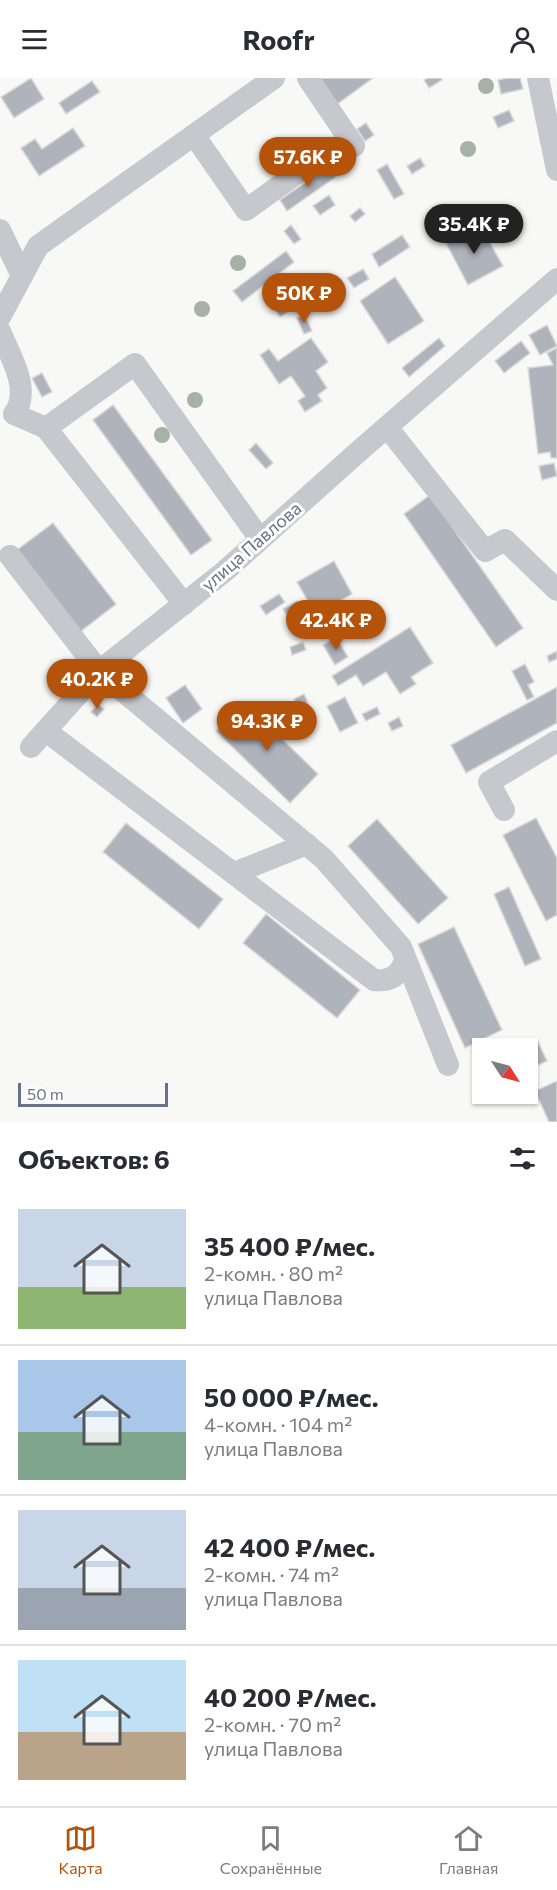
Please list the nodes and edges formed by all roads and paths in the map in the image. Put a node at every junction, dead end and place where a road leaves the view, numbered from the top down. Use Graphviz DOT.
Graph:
graph roads {
  1 [pos="274,78"];
  2 [pos="308,78"];
  3 [pos="538,78"];
  4 [pos="194,135"];
  5 [pos="354,146"];
  6 [pos="322,155"];
  7 [pos="557,170"];
  8 [pos="0,230"];
  9 [pos="22,276"];
  10 [pos="557,279"];
  11 [pos="0,317"];
  12 [pos="0,332"];
  13 [pos="7,419"];
  14 [pos="387,427"];
  15 [pos="46,428"];
  16 [pos="260,539"];
  17 [pos="10,556"];
  18 [pos="557,590"];
  19 [pos="184,604"];
  20 [pos="99,671"];
  21 [pos="557,741"];
  22 [pos="504,810"];
  23 [pos="307,844"];
  24 [pos="234,873"];
  25 [pos="405,958"];
  26 [pos="448,1065"];
  1 -- 4 [label="street"];
  2 -- 5 [label="street"];
  3 -- 7 [label="street"];
  4 -- 6 [label="street"];
  4 -- 9 [label="street"];
  8 -- 9 [label="street"];
  9 -- 11 [label="street"];
  10 -- 14 [label="street, улица Павлова"];
  12 -- 13 [label="street"];
  13 -- 15 [label="street"];
  14 -- 16 [label="street, улица Павлова"];
  14 -- 18 [label="street"];
  15 -- 16 [label="street"];
  15 -- 19 [label="street"];
  16 -- 19 [label="street, улица Павлова"];
  17 -- 20 [label="street"];
  19 -- 20 [label="street, улица Павлова"];
  20 -- 23 [label="street"];
  20 -- 24 [label="street, улица Павлова"];
  21 -- 22 [label="street"];
  23 -- 24 [label="street"];
  23 -- 25 [label="street"];
  24 -- 25 [label="street"];
  25 -- 26 [label="street"];
}
